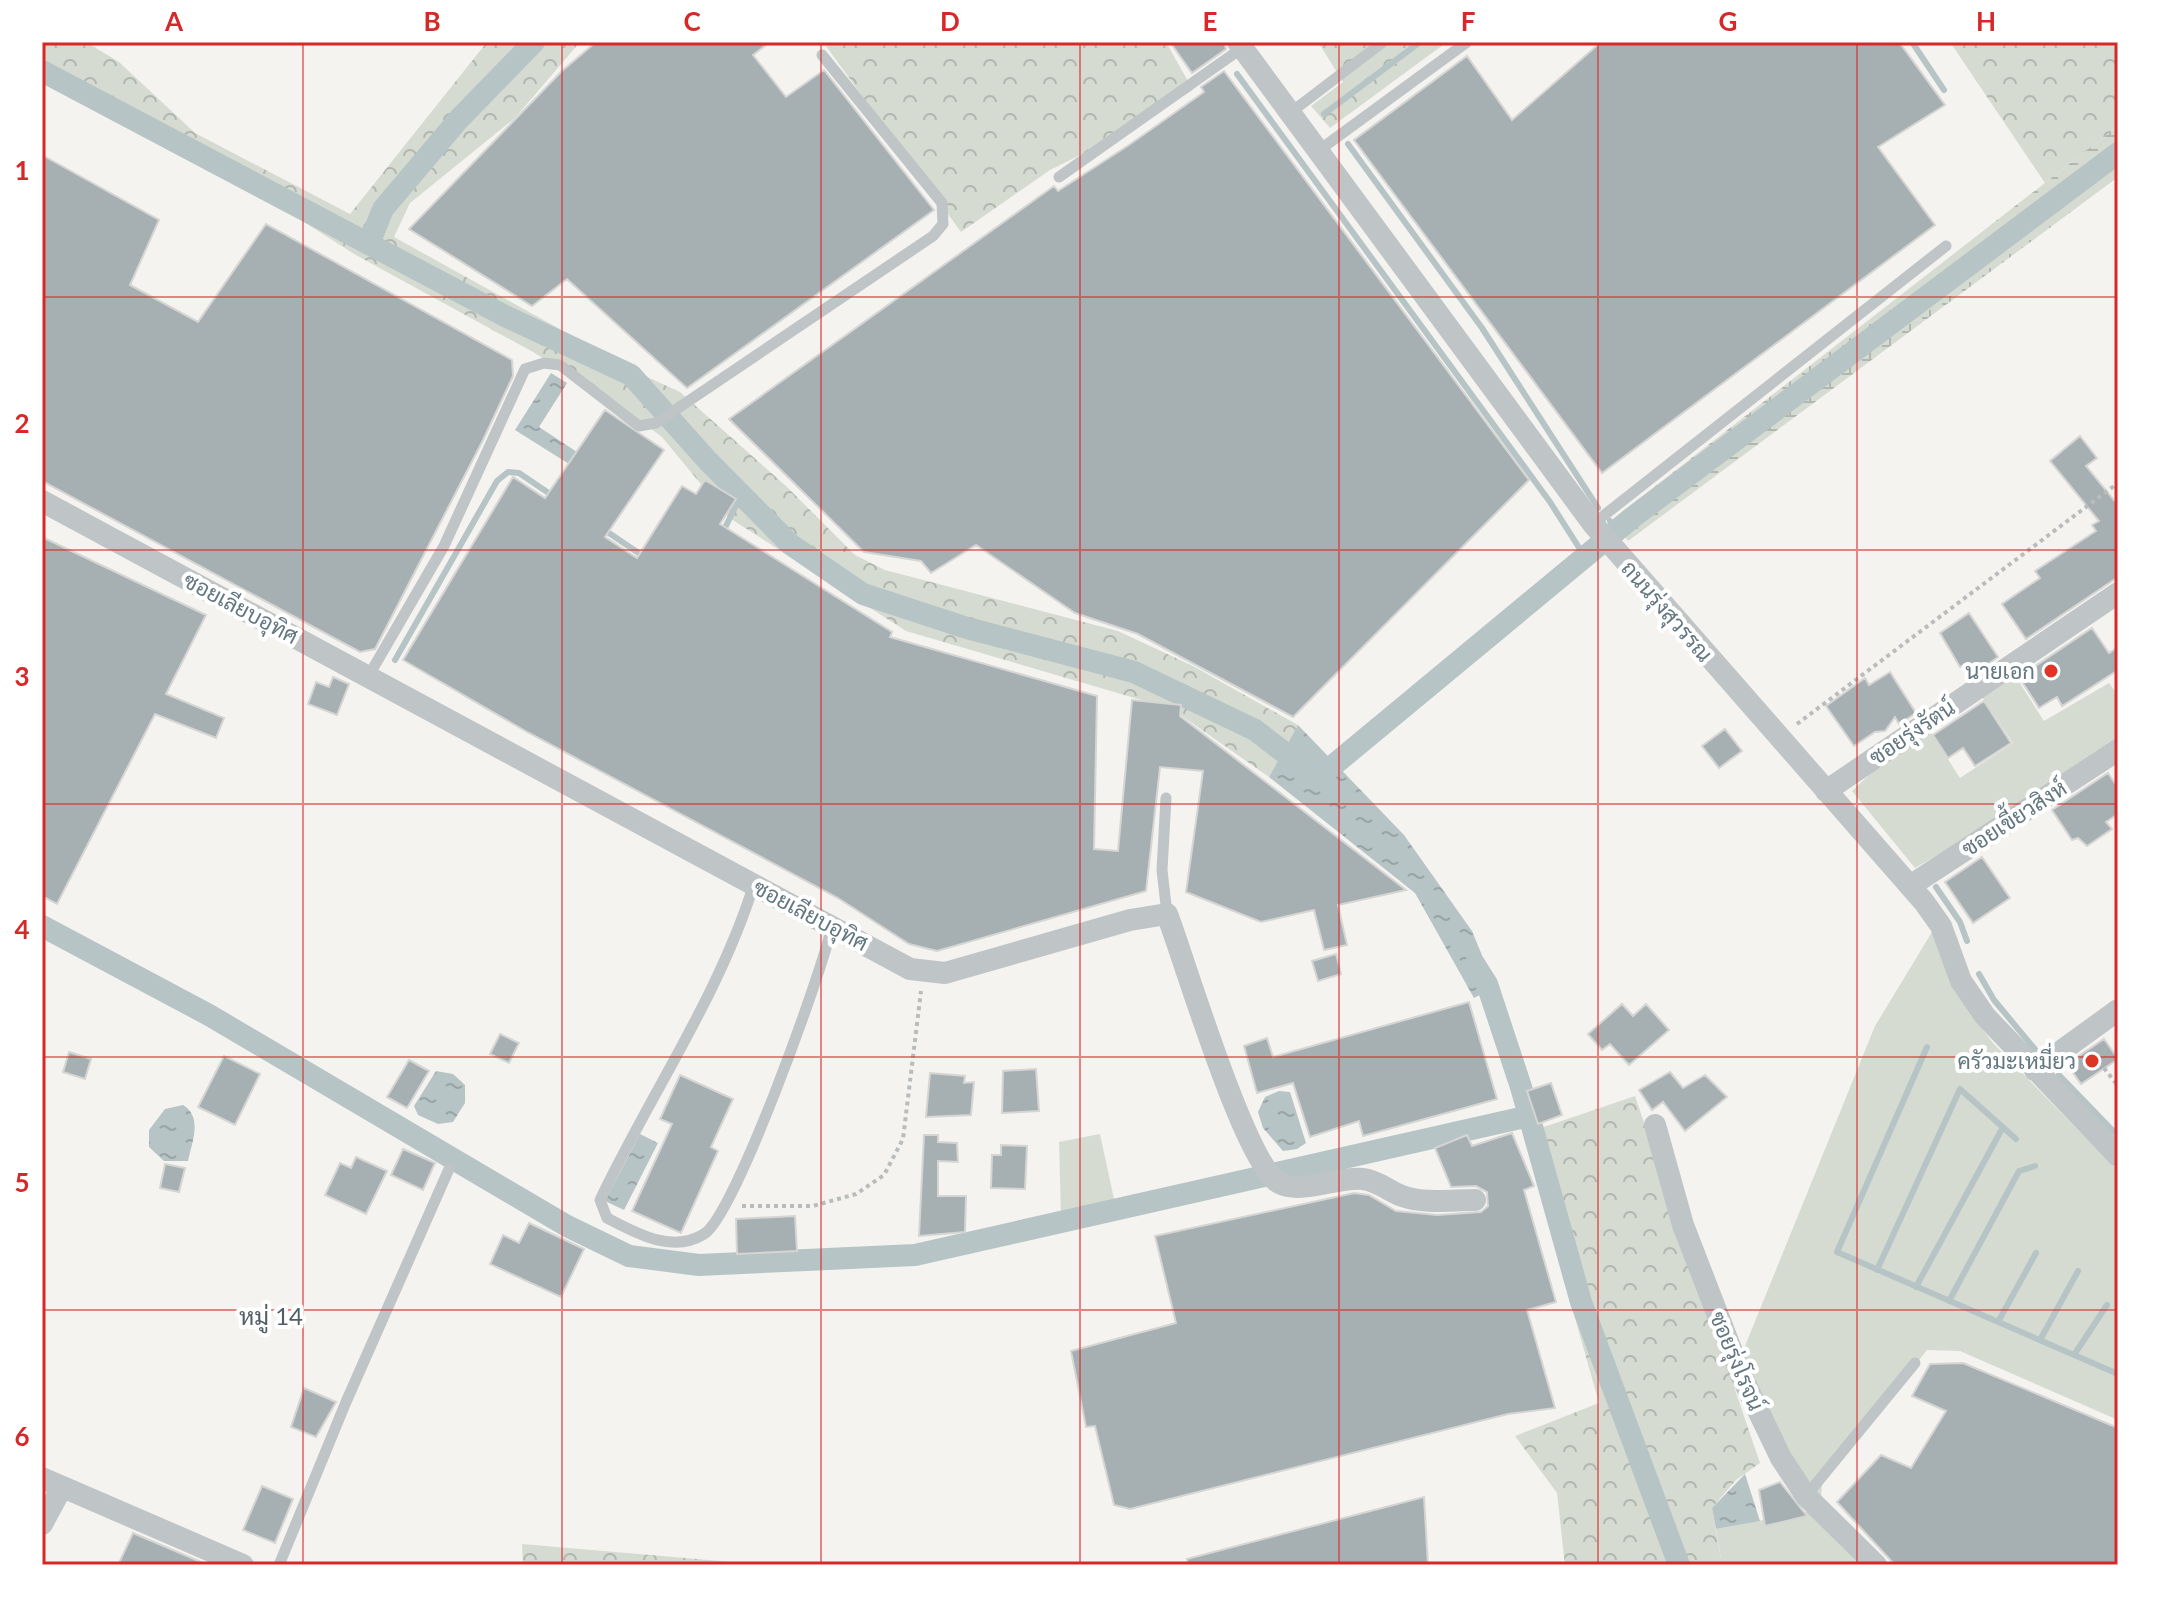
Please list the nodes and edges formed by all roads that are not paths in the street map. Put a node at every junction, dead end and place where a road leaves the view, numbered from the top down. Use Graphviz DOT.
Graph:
graph roads {
  1 [pos="1383,42"];
  2 [pos="1467,42"];
  3 [pos="1240,45"];
  4 [pos="822,55"];
  5 [pos="1290,113"];
  6 [pos="1318,151"];
  7 [pos="1059,177"];
  8 [pos="1946,246"];
  9 [pos="42,501"];
  10 [pos="1593,525"];
  11 [pos="2118,593"];
  12 [pos="368,677"];
  13 [pos="2118,750"];
  14 [pos="1826,791"];
  15 [pos="1166,798"];
  16 [pos="754,884"];
  17 [pos="1910,886"];
  18 [pos="1167,914"];
  19 [pos="832,926"];
  20 [pos="2118,1010"];
  21 [pos="2035,1070"];
  22 [pos="1655,1125"];
  23 [pos="2118,1156"];
  24 [pos="449,1169"];
  25 [pos="1475,1200"];
  26 [pos="1915,1363"];
  27 [pos="52,1482"];
  28 [pos="1806,1496"];
  29 [pos="42,1524"];
  30 [pos="243,1565"];
  31 [pos="279,1565"];
  32 [pos="1876,1565"];
  1 -- 5 [label="lane"];
  2 -- 6 [label="lane"];
  3 -- 5 [label="street, ถนนรุ่งสุวรรณ"];
  3 -- 7 [label="lane"];
  4 -- 12 [label="lane"];
  5 -- 6 [label="street, ถนนรุ่งสุวรรณ"];
  6 -- 10 [label="street, ถนนรุ่งสุวรรณ"];
  8 -- 10 [label="lane"];
  9 -- 12 [label="street, ซอยเลียบอุทิศ"];
  10 -- 14 [label="street, ถนนรุ่งสุวรรณ"];
  11 -- 14 [label="street, ซอยรุ่งรัตน์"];
  12 -- 16 [label="street, ซอยเลียบอุทิศ"];
  13 -- 17 [label="street, ซอยเขี้ยวสิงห์"];
  14 -- 17 [label="street, ถนนรุ่งสุวรรณ"];
  15 -- 18 [label="lane"];
  16 -- 19 [label="street, ซอยเลียบอุทิศ"];
  16 -- 19 [label="lane"];
  17 -- 21 [label="street, ถนนรุ่งสุวรรณ"];
  18 -- 19 [label="street, ซอยเลียบอุทิศ"];
  18 -- 25 [label="street"];
  20 -- 21 [label="street"];
  21 -- 23 [label="street, ถนนรุ่งสุวรรณ"];
  22 -- 28 [label="street, ซอยรุ่งโรจน์"];
  24 -- 31 [label="lane"];
  26 -- 28 [label="lane"];
  27 -- 29 [label="street"];
  27 -- 30 [label="street"];
  28 -- 32 [label="street, ซอยรุ่งโรจน์"];
}
